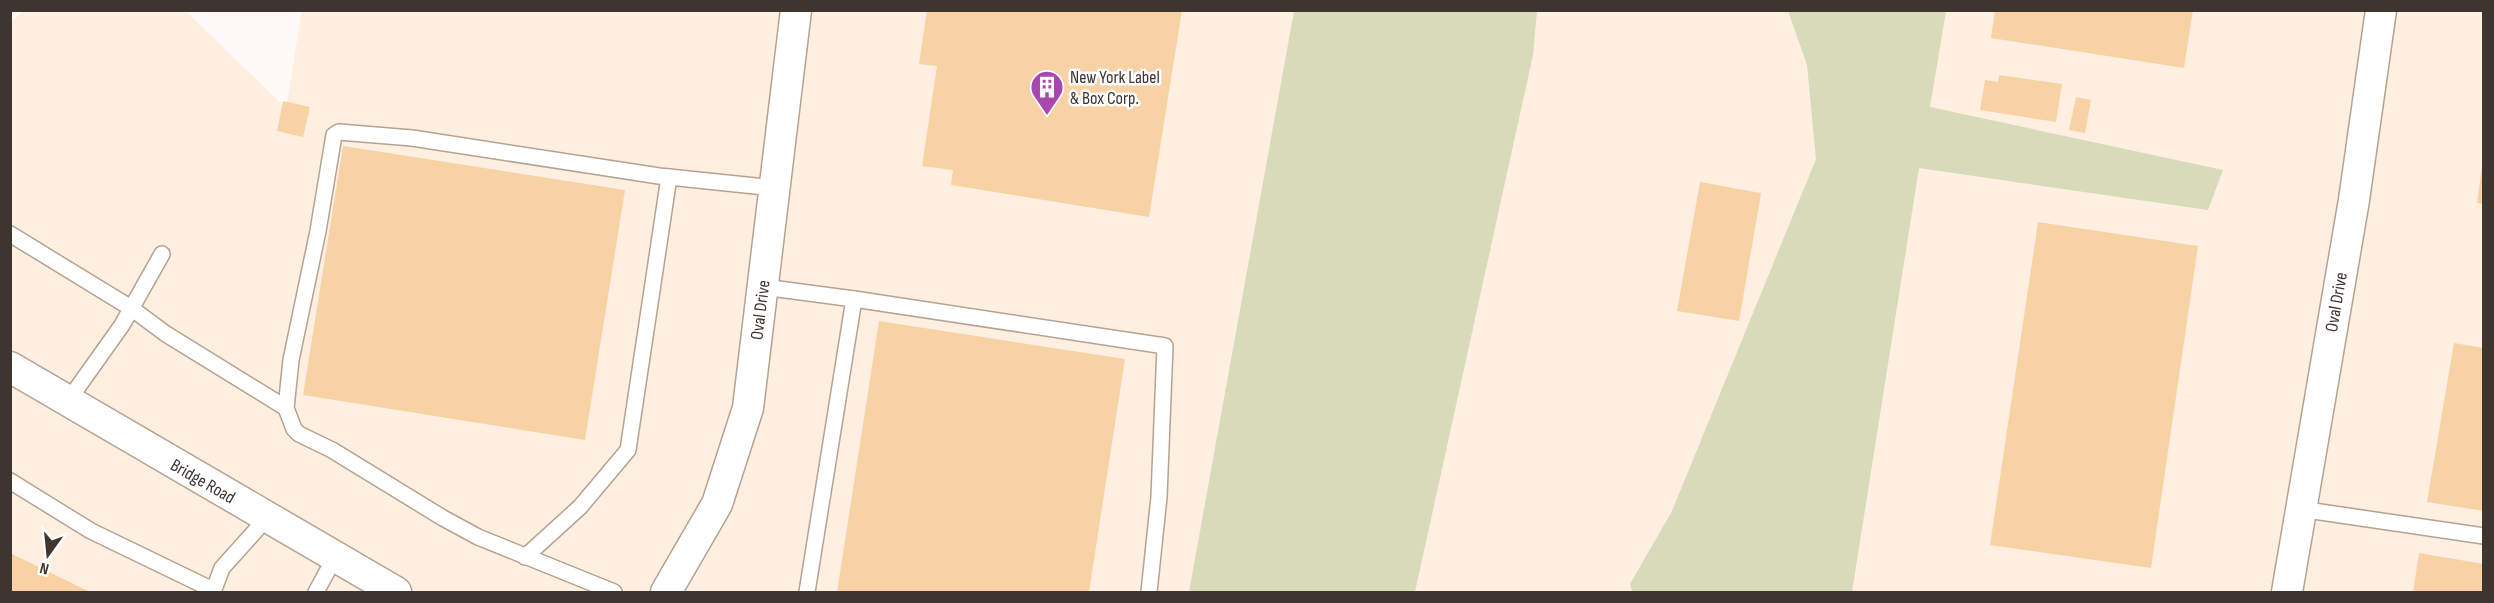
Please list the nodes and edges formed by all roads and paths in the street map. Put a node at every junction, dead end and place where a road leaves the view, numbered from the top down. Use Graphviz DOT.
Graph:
graph roads {
  1 [pos="796,10"];
  2 [pos="2381,10"];
  3 [pos="669,177"];
  4 [pos="775,188"];
  5 [pos="10,234"];
  6 [pos="162,254"];
  7 [pos="763,287"];
  8 [pos="854,299"];
  9 [pos="131,308"];
  10 [pos="10,367"];
  11 [pos="68,401"];
  12 [pos="286,408"];
  13 [pos="10,481"];
  14 [pos="2300,509"];
  15 [pos="267,518"];
  16 [pos="2484,536"];
  17 [pos="335,557"];
  18 [pos="525,557"];
  19 [pos="213,591"];
  20 [pos="316,592"];
  21 [pos="396,592"];
  22 [pos="614,592"];
  23 [pos="666,592"];
  24 [pos="807,592"];
  25 [pos="1149,592"];
  26 [pos="2287,592"];
  1 -- 4 [label="street, Oval Drive"];
  2 -- 14 [label="street, Oval Drive"];
  3 -- 4 [label="lane"];
  3 -- 12 [label="lane"];
  3 -- 18 [label="lane"];
  4 -- 7 [label="street, Oval Drive"];
  5 -- 9 [label="lane"];
  6 -- 9 [label="lane"];
  7 -- 8 [label="lane"];
  7 -- 23 [label="street, Oval Drive"];
  8 -- 24 [label="lane"];
  8 -- 25 [label="lane"];
  9 -- 11 [label="lane"];
  9 -- 12 [label="lane"];
  10 -- 11 [label="street, Bridge Road"];
  11 -- 15 [label="street, Bridge Road"];
  12 -- 18 [label="lane"];
  13 -- 19 [label="lane"];
  14 -- 16 [label="lane"];
  14 -- 26 [label="street, Oval Drive"];
  15 -- 17 [label="street, Bridge Road"];
  15 -- 19 [label="lane"];
  17 -- 20 [label="lane"];
  17 -- 21 [label="street, Bridge Road"];
  18 -- 22 [label="lane"];
}
